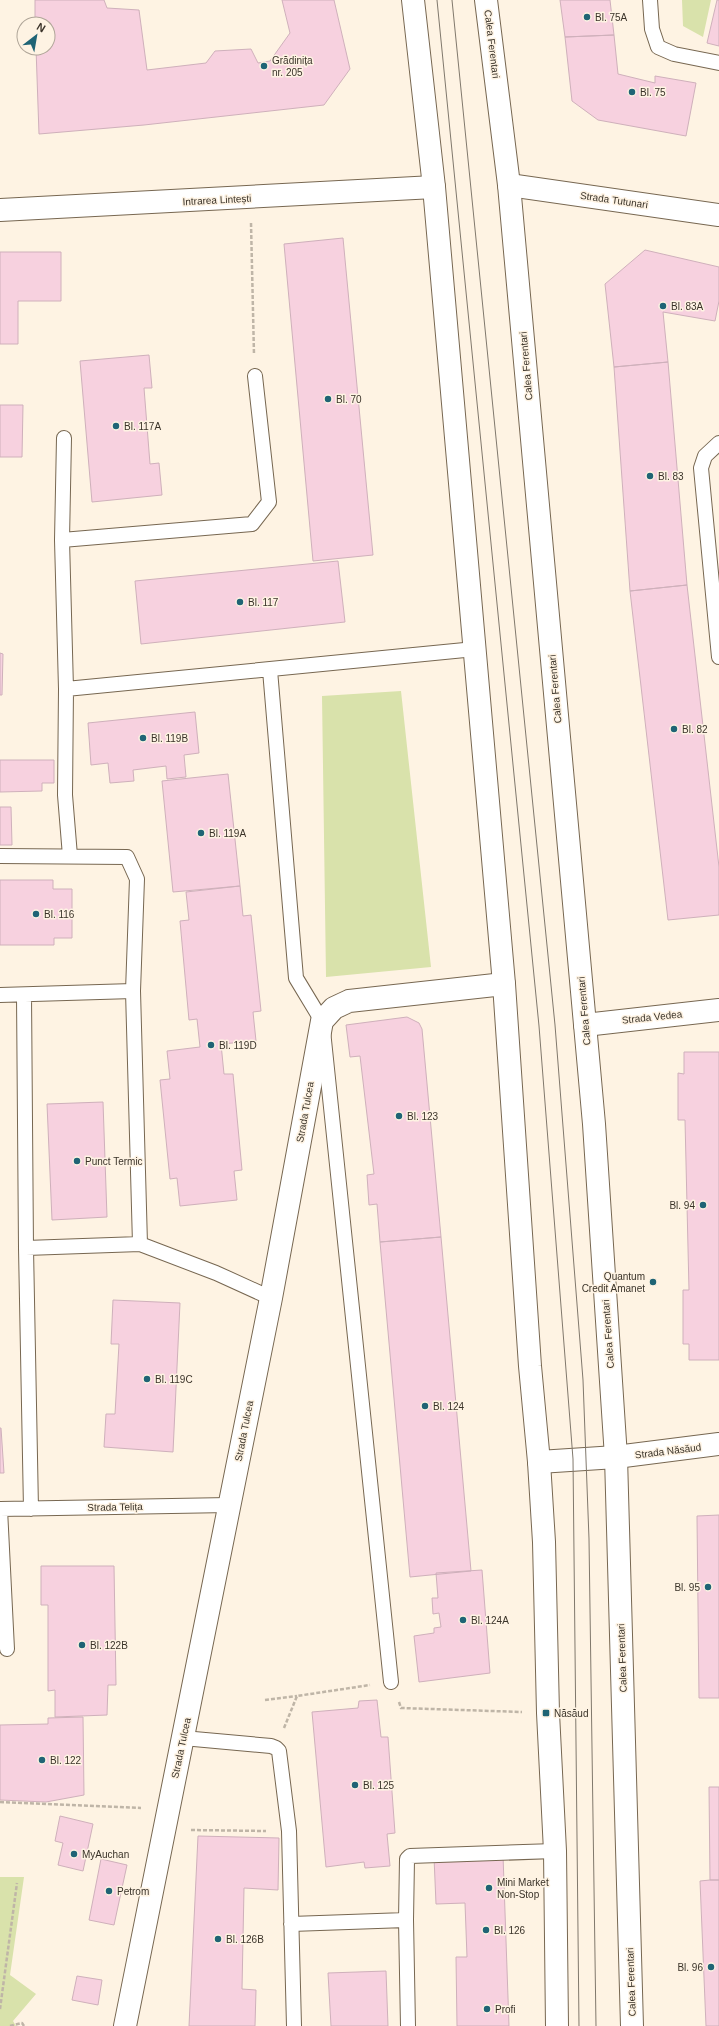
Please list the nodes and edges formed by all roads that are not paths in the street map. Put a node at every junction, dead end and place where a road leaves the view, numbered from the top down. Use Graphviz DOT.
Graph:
graph roads {
  1 [pos="413,0"];
  2 [pos="486,0"];
  3 [pos="650,0"];
  4 [pos="719,63"];
  5 [pos="509,185"];
  6 [pos="434,188"];
  7 [pos="0,210"];
  8 [pos="719,214"];
  9 [pos="255,376"];
  10 [pos="64,438"];
  11 [pos="719,443"];
  12 [pos="62,540"];
  13 [pos="475,649"];
  14 [pos="719,656"];
  15 [pos="270,670"];
  16 [pos="66,689"];
  17 [pos="0,856"];
  18 [pos="70,856"];
  19 [pos="504,984"];
  20 [pos="133,991"];
  21 [pos="0,994"];
  22 [pos="24,995"];
  23 [pos="719,1010"];
  24 [pos="322,1020"];
  25 [pos="586,1025"];
  26 [pos="140,1244"];
  27 [pos="26,1248"];
  28 [pos="271,1298"];
  29 [pos="719,1444"];
  30 [pos="616,1457"];
  31 [pos="539,1462"];
  32 [pos="230,1505"];
  33 [pos="31,1508"];
  34 [pos="0,1509"];
  35 [pos="8,1649"];
  36 [pos="391,1682"];
  37 [pos="182,1738"];
  38 [pos="555,1851"];
  39 [pos="406,1920"];
  40 [pos="291,1924"];
  41 [pos="125,2026"];
  42 [pos="294,2026"];
  43 [pos="408,2026"];
  44 [pos="557,2026"];
  45 [pos="632,2026"];
  1 -- 6 [label="main road"];
  2 -- 5 [label="main road, Calea Ferentari"];
  3 -- 4 [label="lane"];
  5 -- 8 [label="main road, Strada Tutunari"];
  5 -- 25 [label="main road, Calea Ferentari"];
  6 -- 7 [label="main road, Intrarea Lintești"];
  6 -- 13 [label="main road"];
  9 -- 12 [label="lane"];
  10 -- 12 [label="lane"];
  11 -- 14 [label="lane"];
  12 -- 16 [label="lane"];
  13 -- 15 [label="lane"];
  13 -- 19 [label="main road"];
  15 -- 16 [label="lane"];
  15 -- 24 [label="lane"];
  16 -- 18 [label="lane"];
  17 -- 18 [label="lane"];
  18 -- 20 [label="lane"];
  19 -- 24 [label="main road"];
  19 -- 31 [label="main road"];
  20 -- 22 [label="lane"];
  20 -- 26 [label="lane"];
  21 -- 22 [label="lane"];
  22 -- 27 [label="lane"];
  23 -- 25 [label="main road, Strada Vedea"];
  24 -- 28 [label="main road, Strada Tulcea"];
  24 -- 36 [label="lane"];
  25 -- 30 [label="main road, Calea Ferentari"];
  26 -- 27 [label="lane"];
  26 -- 28 [label="lane"];
  27 -- 33 [label="lane"];
  28 -- 32 [label="main road, Strada Tulcea"];
  29 -- 30 [label="main road, Strada Năsăud"];
  30 -- 31 [label="main road, Strada Năsăud"];
  30 -- 45 [label="main road, Calea Ferentari"];
  31 -- 38 [label="main road"];
  32 -- 33 [label="lane, Strada Telița"];
  32 -- 37 [label="main road, Strada Tulcea"];
  33 -- 34 [label="lane, Strada Telița"];
  34 -- 35 [label="lane"];
  37 -- 40 [label="lane"];
  37 -- 41 [label="main road, Strada Tulcea"];
  38 -- 39 [label="lane"];
  38 -- 44 [label="main road"];
  39 -- 40 [label="lane"];
  39 -- 43 [label="lane"];
  40 -- 42 [label="lane"];
}
